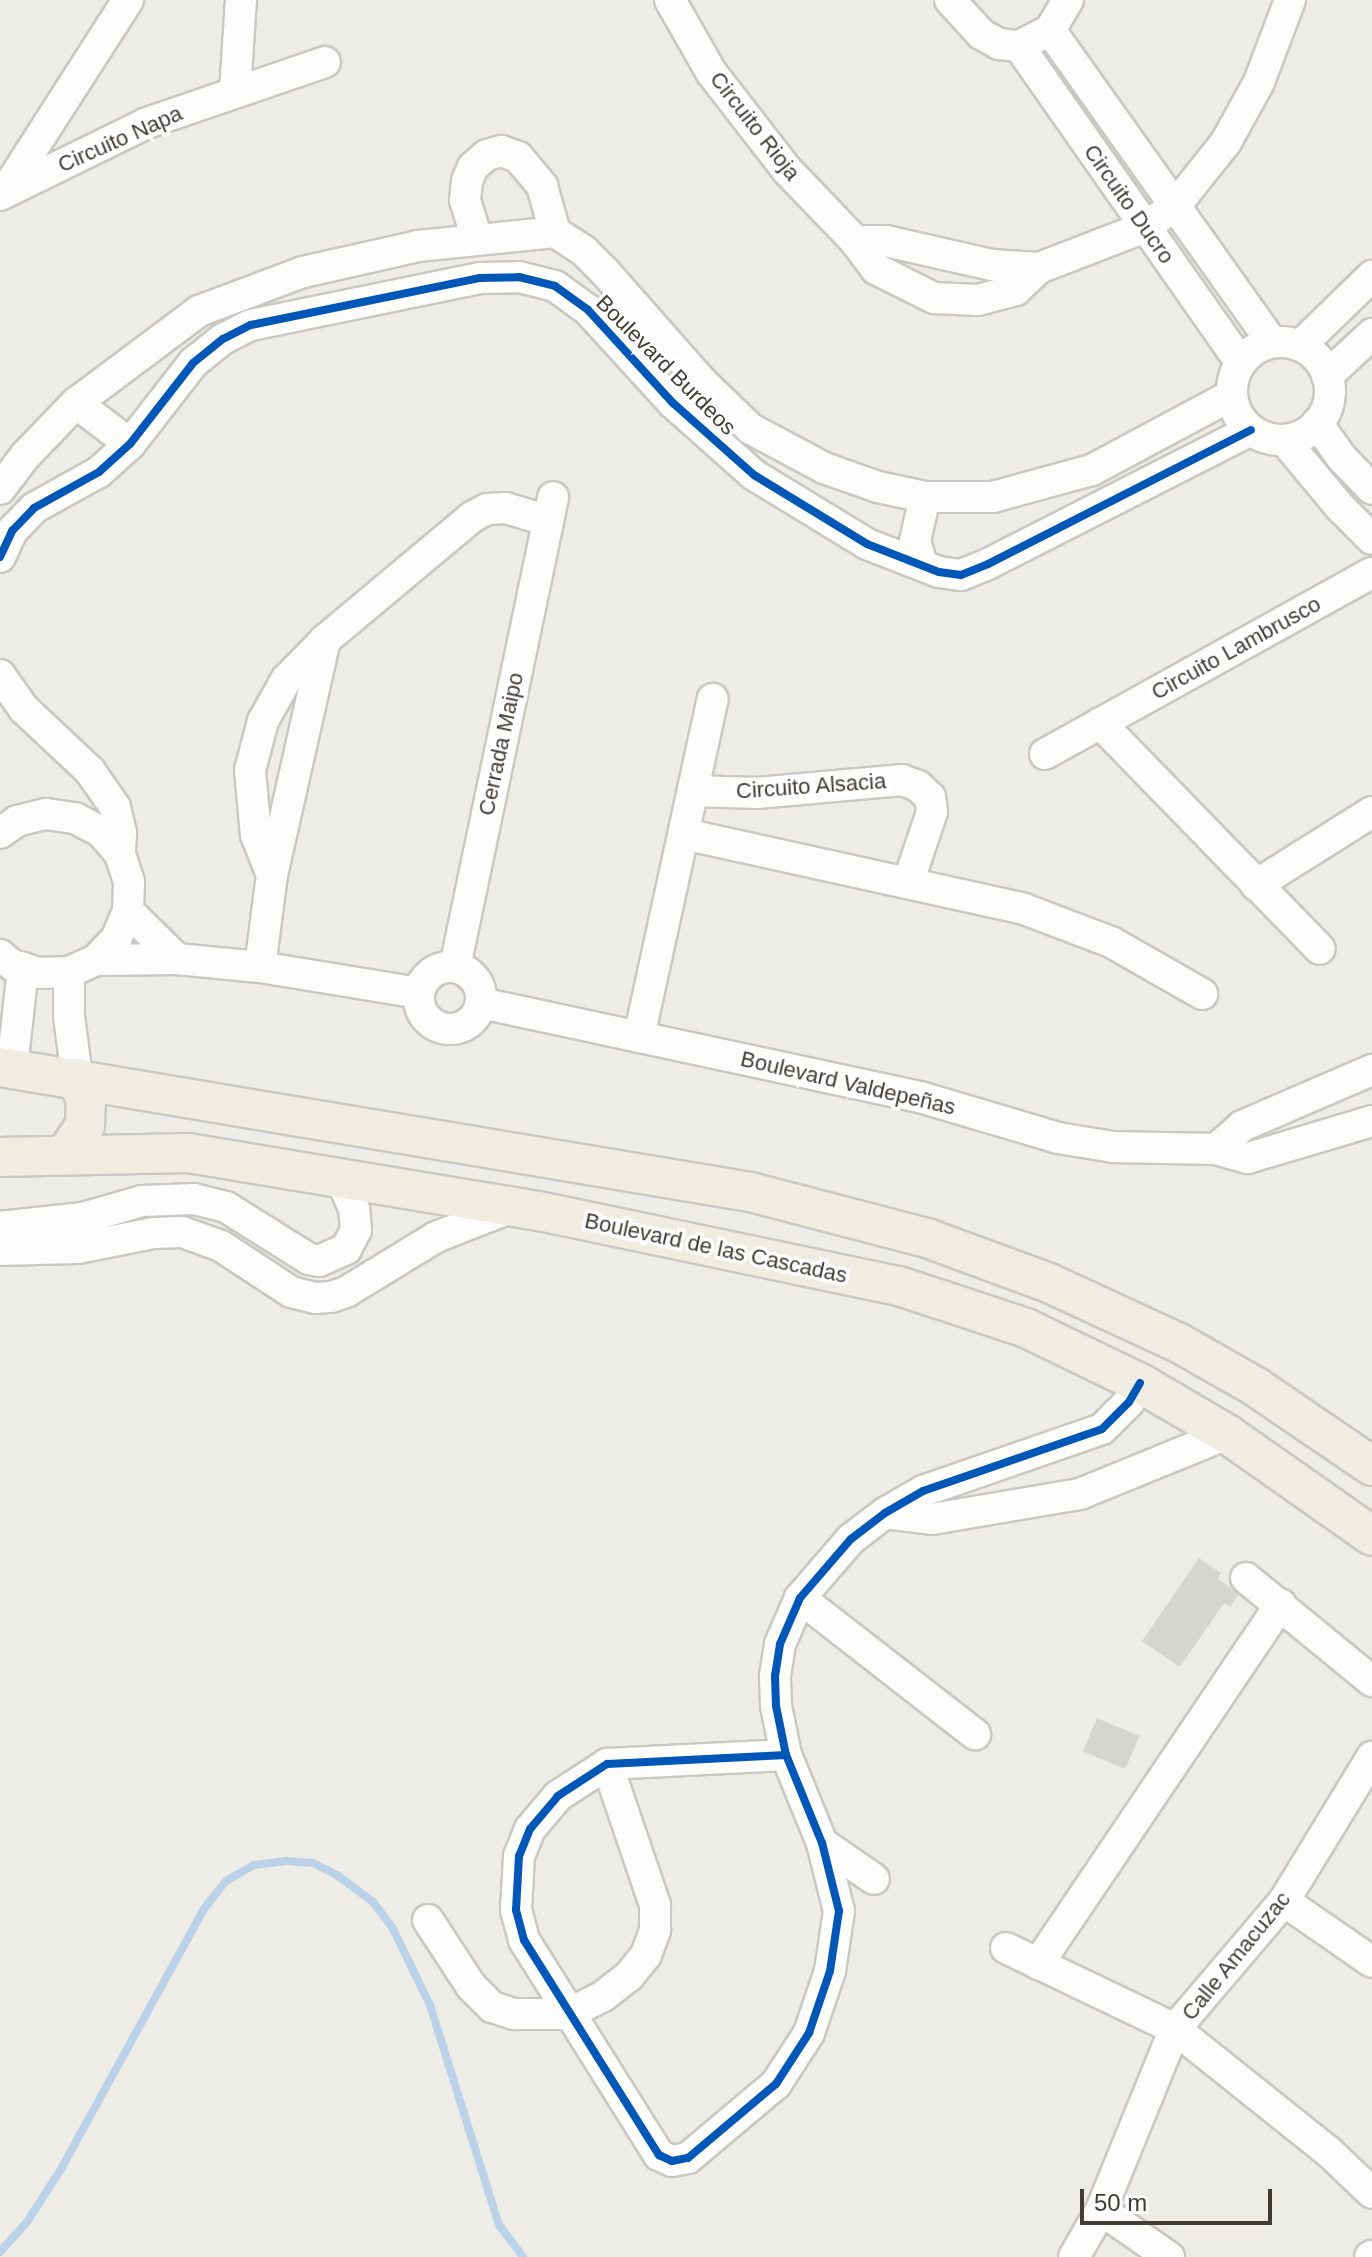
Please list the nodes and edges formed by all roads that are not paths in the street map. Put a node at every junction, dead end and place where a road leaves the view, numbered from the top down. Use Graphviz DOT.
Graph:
graph roads {
  1 [pos="128,0"];
  2 [pos="241,0"];
  3 [pos="670,0"];
  4 [pos="950,0"];
  5 [pos="1068,0"];
  6 [pos="1290,0"];
  7 [pos="1050,30"];
  8 [pos="1019,46"];
  9 [pos="239,48"];
  10 [pos="325,62"];
  11 [pos="287,74"];
  12 [pos="235,92"];
  13 [pos="3,192"];
  14 [pos="1175,206"];
  15 [pos="1145,227"];
  16 [pos="555,232"];
  17 [pos="477,239"];
  18 [pos="855,241"];
  19 [pos="1039,268"];
  20 [pos="1372,276"];
  21 [pos="640,310"];
  22 [pos="1372,334"];
  23 [pos="612,337"];
  24 [pos="1271,341"];
  25 [pos="1302,344"];
  26 [pos="1240,362"];
  27 [pos="1327,376"];
  28 [pos="1230,396"];
  29 [pos="76,403"];
  30 [pos="1317,423"];
  31 [pos="1251,430"];
  32 [pos="1285,441"];
  33 [pos="130,444"];
  34 [pos="0,489"];
  35 [pos="1372,489"];
  36 [pos="925,497"];
  37 [pos="1372,539"];
  38 [pos="0,557"];
  39 [pos="922,565"];
  40 [pos="1372,573"];
  41 [pos="325,640"];
  42 [pos="0,675"];
  43 [pos="713,699"];
  44 [pos="1100,723"];
  45 [pos="1045,754"];
  46 [pos="693,791"];
  47 [pos="1372,812"];
  48 [pos="0,833"];
  49 [pos="684,834"];
  50 [pos="120,854"];
  51 [pos="272,875"];
  52 [pos="908,883"];
  53 [pos="1256,885"];
  54 [pos="128,911"];
  55 [pos="1320,949"];
  56 [pos="177,959"];
  57 [pos="12,962"];
  58 [pos="82,966"];
  59 [pos="260,967"];
  60 [pos="455,967"];
  61 [pos="419,993"];
  62 [pos="1202,994"];
  63 [pos="481,1003"];
  64 [pos="639,1037"];
  65 [pos="6,1068"];
  66 [pos="1372,1070"];
  67 [pos="77,1078"];
  68 [pos="1372,1121"];
  69 [pos="1216,1149"];
  70 [pos="65,1155"];
  71 [pos="0,1157"];
  72 [pos="341,1178"];
  73 [pos="514,1207"];
  74 [pos="0,1227"];
  75 [pos="0,1250"];
  76 [pos="1140,1383"];
  77 [pos="1227,1434"];
  78 [pos="1372,1466"];
  79 [pos="885,1513"];
  80 [pos="1372,1536"];
  81 [pos="1246,1578"];
  82 [pos="800,1598"];
  83 [pos="1281,1604"];
  84 [pos="1372,1681"];
  85 [pos="975,1734"];
  86 [pos="786,1755"];
  87 [pos="1372,1757"];
  88 [pos="607,1764"];
  89 [pos="822,1843"];
  90 [pos="874,1879"];
  91 [pos="1284,1901"];
  92 [pos="428,1920"];
  93 [pos="1006,1948"];
  94 [pos="1372,1962"];
  95 [pos="1038,1964"];
  96 [pos="568,2014"];
  97 [pos="1175,2029"];
  98 [pos="1372,2193"];
  99 [pos="1101,2210"];
  100 [pos="1074,2257"];
  101 [pos="1169,2257"];
  1 -- 13 [label="street, Circuito Napa"];
  2 -- 9 [label="street"];
  3 -- 18 [label="street, Circuito Rioja"];
  4 -- 8 [label="street"];
  5 -- 7 [label="street"];
  6 -- 14 [label="street, Circuito Rioja"];
  7 -- 8 [label="street"];
  7 -- 14 [label="street, Circuito Ducro"];
  8 -- 15 [label="street, Circuito Ducro"];
  9 -- 11 [label="street"];
  9 -- 12 [label="street"];
  10 -- 11 [label="street, Circuito Napa"];
  11 -- 12 [label="street, Circuito Napa"];
  12 -- 13 [label="street, Circuito Napa"];
  14 -- 15 [label="street, Circuito Rioja"];
  14 -- 24 [label="street, Circuito Ducro"];
  15 -- 19 [label="street, Circuito Rioja"];
  15 -- 26 [label="street, Circuito Ducro"];
  16 -- 17 [label="street"];
  16 -- 17 [label="street"];
  16 -- 21 [label="street, Boulevard Burdeos"];
  17 -- 29 [label="street"];
  18 -- 19 [label="street, Circuito Rioja"];
  18 -- 19 [label="street, Circuito Rioja"];
  20 -- 25 [label="street"];
  21 -- 23 [label="street"];
  21 -- 36 [label="street, Boulevard Burdeos"];
  22 -- 27 [label="street"];
  23 -- 33 [label="street, Boulevard Burdeos"];
  23 -- 39 [label="street, Boulevard Burdeos"];
  24 -- 25 [label="street"];
  24 -- 26 [label="street"];
  25 -- 27 [label="street"];
  26 -- 28 [label="street"];
  27 -- 30 [label="street"];
  28 -- 31 [label="street"];
  28 -- 36 [label="street, Boulevard Burdeos"];
  29 -- 33 [label="street"];
  29 -- 34 [label="street"];
  30 -- 32 [label="street"];
  30 -- 35 [label="street"];
  31 -- 32 [label="street"];
  31 -- 39 [label="street, Boulevard Burdeos"];
  32 -- 37 [label="street"];
  33 -- 38 [label="street, Boulevard Burdeos"];
  36 -- 39 [label="street"];
  40 -- 44 [label="street, Circuito Lambrusco"];
  41 -- 51 [label="street, Cerrada Maipo"];
  41 -- 51 [label="street, Cerrada Maipo"];
  41 -- 60 [label="street, Cerrada Maipo"];
  42 -- 50 [label="street"];
  43 -- 46 [label="street"];
  44 -- 45 [label="street, Circuito Lambrusco"];
  44 -- 53 [label="street"];
  46 -- 49 [label="street"];
  46 -- 52 [label="street, Circuito Alsacia"];
  47 -- 53 [label="street"];
  48 -- 50 [label="street"];
  49 -- 52 [label="street"];
  49 -- 64 [label="street"];
  50 -- 54 [label="street"];
  51 -- 59 [label="street, Cerrada Maipo"];
  52 -- 62 [label="street"];
  53 -- 55 [label="street"];
  54 -- 56 [label="street"];
  54 -- 58 [label="street"];
  56 -- 58 [label="street"];
  56 -- 59 [label="street"];
  57 -- 58 [label="street"];
  57 -- 65 [label="street"];
  58 -- 67 [label="street"];
  59 -- 61 [label="street"];
  60 -- 61 [label="street"];
  60 -- 63 [label="street"];
  61 -- 63 [label="street"];
  63 -- 64 [label="street, Boulevard Valdepeñas"];
  64 -- 69 [label="street, Boulevard Valdepeñas"];
  65 -- 67 [label="main road"];
  66 -- 69 [label="street"];
  67 -- 70 [label="main road"];
  67 -- 78 [label="main road"];
  68 -- 69 [label="street, Boulevard Valdepeñas"];
  70 -- 71 [label="main road, Boulevard de las Cascadas"];
  70 -- 72 [label="main road, Boulevard de las Cascadas"];
  72 -- 73 [label="main road, Boulevard de las Cascadas"];
  72 -- 74 [label="street"];
  73 -- 75 [label="street"];
  73 -- 76 [label="main road, Boulevard de las Cascadas"];
  76 -- 77 [label="main road, Boulevard de las Cascadas"];
  76 -- 79 [label="street"];
  77 -- 79 [label="street"];
  77 -- 80 [label="main road, Boulevard de las Cascadas"];
  79 -- 82 [label="street"];
  81 -- 83 [label="street"];
  82 -- 85 [label="street"];
  82 -- 86 [label="street"];
  83 -- 84 [label="street"];
  83 -- 95 [label="street"];
  86 -- 88 [label="street"];
  86 -- 89 [label="street"];
  87 -- 91 [label="street, Calle Amacuzac"];
  88 -- 96 [label="street"];
  88 -- 96 [label="street"];
  89 -- 90 [label="street"];
  89 -- 96 [label="street"];
  91 -- 94 [label="street"];
  91 -- 97 [label="street, Calle Amacuzac"];
  92 -- 96 [label="street"];
  93 -- 95 [label="street"];
  95 -- 97 [label="street"];
  97 -- 98 [label="street"];
  97 -- 99 [label="street, Calle Amacuzac"];
  99 -- 100 [label="street, Calle Amacuzac"];
  99 -- 101 [label="street"];
}
